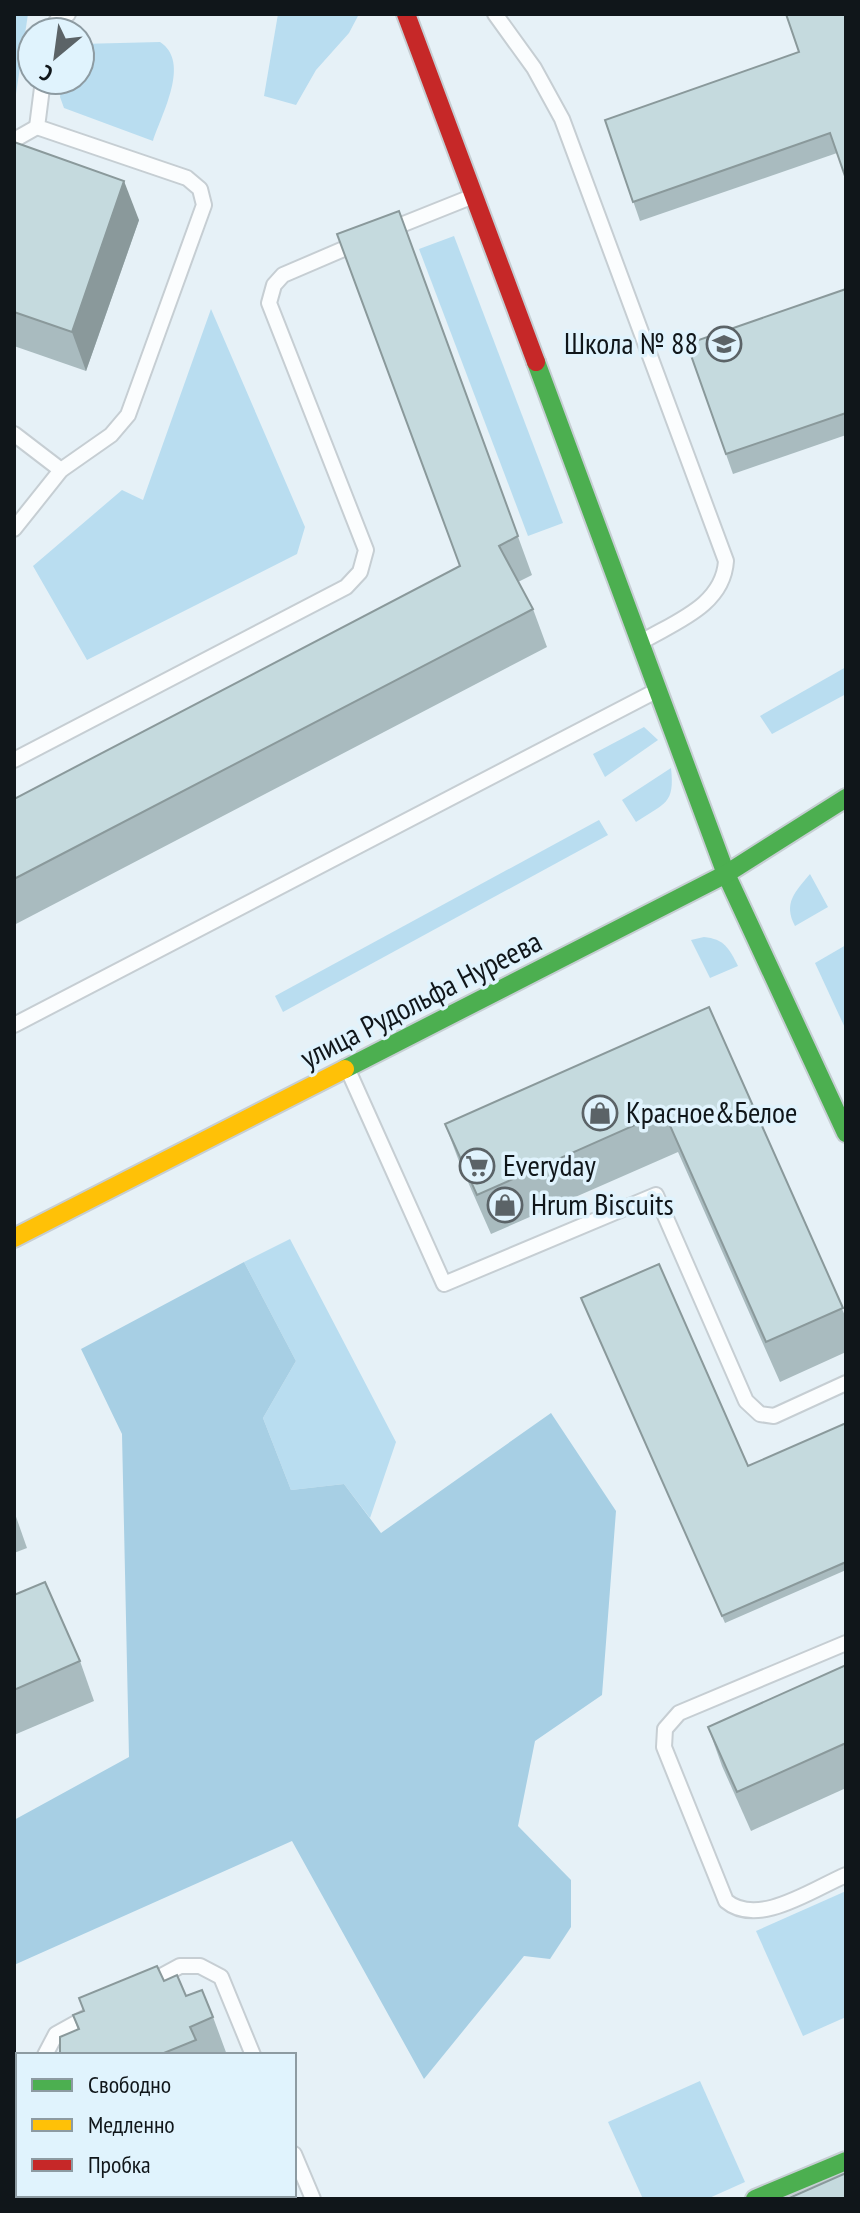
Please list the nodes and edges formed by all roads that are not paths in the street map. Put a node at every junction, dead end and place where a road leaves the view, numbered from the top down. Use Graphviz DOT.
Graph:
graph roads {
  1 [pos="406,14"];
  2 [pos="495,14"];
  3 [pos="41,96"];
  4 [pos="37,127"];
  5 [pos="14,140"];
  6 [pos="474,196"];
  7 [pos="14,434"];
  8 [pos="61,470"];
  9 [pos="14,529"];
  10 [pos="640,643"];
  11 [pos="658,690"];
  12 [pos="14,760"];
  13 [pos="846,798"];
  14 [pos="726,874"];
  15 [pos="14,1025"];
  16 [pos="347,1070"];
  17 [pos="846,1133"];
  18 [pos="14,1238"];
  19 [pos="846,1383"];
  20 [pos="846,1643"];
  21 [pos="846,1875"];
  22 [pos="46,2053"];
  23 [pos="252,2053"];
  24 [pos="296,2159"];
  25 [pos="846,2161"];
  26 [pos="313,2199"];
  27 [pos="755,2199"];
  1 -- 6 [label="street"];
  2 -- 10 [label="lane"];
  3 -- 4 [label="lane"];
  4 -- 5 [label="lane"];
  4 -- 8 [label="lane"];
  6 -- 10 [label="street"];
  6 -- 12 [label="lane"];
  7 -- 8 [label="lane"];
  8 -- 9 [label="lane"];
  10 -- 11 [label="street"];
  11 -- 14 [label="street"];
  11 -- 15 [label="lane"];
  13 -- 14 [label="street, улица Рудольфа Нуреева"];
  14 -- 16 [label="street, улица Рудольфа Нуреева"];
  14 -- 17 [label="street"];
  16 -- 18 [label="street, улица Рудольфа Нуреева"];
  16 -- 19 [label="lane"];
  20 -- 21 [label="lane"];
  22 -- 23 [label="lane"];
  24 -- 26 [label="lane"];
  25 -- 27 [label="street"];
}
